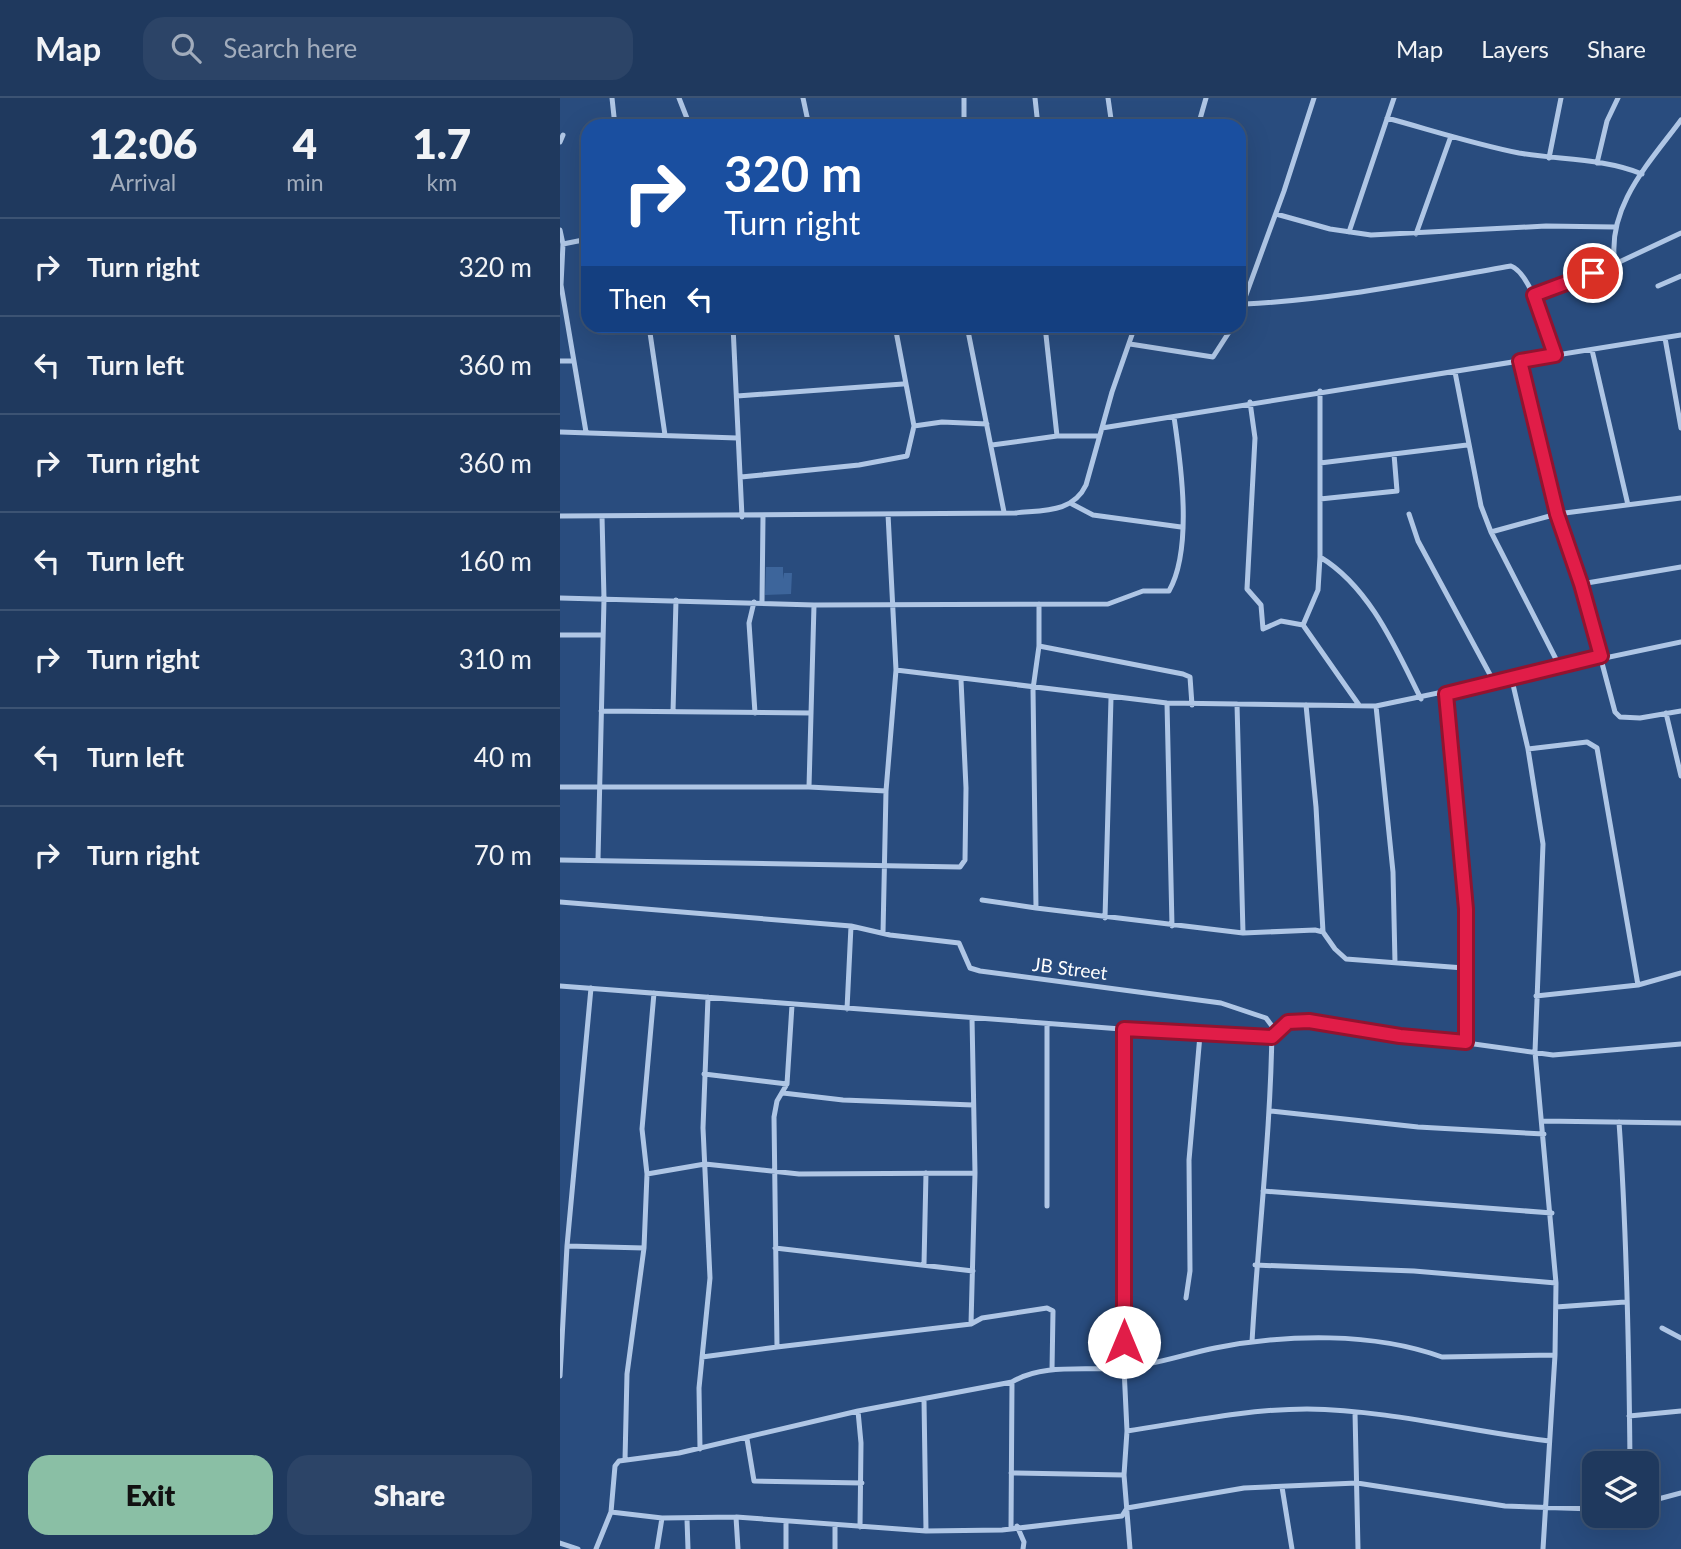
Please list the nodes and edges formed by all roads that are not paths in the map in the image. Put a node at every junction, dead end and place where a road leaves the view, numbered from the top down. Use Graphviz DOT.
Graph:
graph roads {
  1 [pos="612,98"];
  2 [pos="679,98"];
  3 [pos="803,98"];
  4 [pos="964,98"];
  5 [pos="1035,98"];
  6 [pos="1108,98"];
  7 [pos="1206,98"];
  8 [pos="1314,98"];
  9 [pos="1394,98"];
  10 [pos="1561,98"];
  11 [pos="1618,98"];
  12 [pos="1387,118"];
  13 [pos="614,119"];
  14 [pos="687,119"];
  15 [pos="808,119"];
  16 [pos="964,119"];
  17 [pos="1037,119"];
  18 [pos="1111,119"];
  19 [pos="1200,119"];
  20 [pos="1681,120"];
  21 [pos="563,135"];
  22 [pos="1451,136"];
  23 [pos="560,142"];
  24 [pos="1549,158"];
  25 [pos="1597,163"];
  26 [pos="1642,174"];
  27 [pos="1276,214"];
  28 [pos="1615,227"];
  29 [pos="560,230"];
  30 [pos="1349,232"];
  31 [pos="1681,233"];
  32 [pos="1416,234"];
  33 [pos="581,240"];
  34 [pos="563,244"];
  35 [pos="1615,264"];
  36 [pos="1681,276"];
  37 [pos="561,285"];
  38 [pos="1658,286"];
  39 [pos="1534,295"];
  40 [pos="1246,301"];
  41 [pos="1246,304"];
  42 [pos="650,333"];
  43 [pos="733,333"];
  44 [pos="897,333"];
  45 [pos="968,333"];
  46 [pos="1046,333"];
  47 [pos="1133,333"];
  48 [pos="1228,333"];
  49 [pos="1681,335"];
  50 [pos="1665,338"];
  51 [pos="1130,344"];
  52 [pos="1592,350"];
  53 [pos="1555,355"];
  54 [pos="560,360"];
  55 [pos="573,361"];
  56 [pos="1520,361"];
  57 [pos="1455,372"];
  58 [pos="903,384"];
  59 [pos="1320,391"];
  60 [pos="737,396"];
  61 [pos="1250,402"];
  62 [pos="1174,418"];
  63 [pos="987,424"];
  64 [pos="914,426"];
  65 [pos="1102,428"];
  66 [pos="1681,428"];
  67 [pos="560,432"];
  68 [pos="586,432"];
  69 [pos="664,435"];
  70 [pos="1057,436"];
  71 [pos="1099,436"];
  72 [pos="737,438"];
  73 [pos="992,444"];
  74 [pos="1467,445"];
  75 [pos="1394,453"];
  76 [pos="1320,463"];
  77 [pos="741,477"];
  78 [pos="1681,498"];
  79 [pos="1320,499"];
  80 [pos="1072,504"];
  81 [pos="1628,505"];
  82 [pos="1004,512"];
  83 [pos="888,514"];
  84 [pos="1409,514"];
  85 [pos="1557,514"];
  86 [pos="560,516"];
  87 [pos="602,516"];
  88 [pos="742,517"];
  89 [pos="763,517"];
  90 [pos="1181,527"];
  91 [pos="1491,532"];
  92 [pos="1320,557"];
  93 [pos="1681,567"];
  94 [pos="1581,584"];
  95 [pos="560,598"];
  96 [pos="604,599"];
  97 [pos="676,600"];
  98 [pos="754,602"];
  99 [pos="762,602"];
  100 [pos="1039,604"];
  101 [pos="814,605"];
  102 [pos="893,605"];
  103 [pos="1303,625"];
  104 [pos="560,635"];
  105 [pos="602,635"];
  106 [pos="1681,642"];
  107 [pos="1039,646"];
  108 [pos="1601,656"];
  109 [pos="1560,667"];
  110 [pos="896,670"];
  111 [pos="1511,676"];
  112 [pos="961,680"];
  113 [pos="1494,682"];
  114 [pos="1033,689"];
  115 [pos="1446,694"];
  116 [pos="1111,698"];
  117 [pos="1421,699"];
  118 [pos="1167,703"];
  119 [pos="1237,704"];
  120 [pos="1192,705"];
  121 [pos="1306,705"];
  122 [pos="1359,705"];
  123 [pos="1377,706"];
  124 [pos="601,711"];
  125 [pos="1681,711"];
  126 [pos="673,712"];
  127 [pos="755,713"];
  128 [pos="811,713"];
  129 [pos="1666,713"];
  130 [pos="1528,749"];
  131 [pos="1681,776"];
  132 [pos="560,787"];
  133 [pos="810,787"];
  134 [pos="600,789"];
  135 [pos="886,790"];
  136 [pos="560,860"];
  137 [pos="598,860"];
  138 [pos="883,865"];
  139 [pos="982,900"];
  140 [pos="560,902"];
  141 [pos="1036,908"];
  142 [pos="1105,918"];
  143 [pos="851,926"];
  144 [pos="1172,926"];
  145 [pos="1323,932"];
  146 [pos="883,933"];
  147 [pos="1243,933"];
  148 [pos="1395,963"];
  149 [pos="1464,968"];
  150 [pos="1681,973"];
  151 [pos="1639,985"];
  152 [pos="560,986"];
  153 [pos="591,988"];
  154 [pos="654,993"];
  155 [pos="1536,996"];
  156 [pos="708,997"];
  157 [pos="792,1005"];
  158 [pos="847,1009"];
  159 [pos="972,1018"];
  160 [pos="1047,1024"];
  161 [pos="1124,1029"];
  162 [pos="1200,1035"];
  163 [pos="1272,1037"];
  164 [pos="1466,1042"];
  165 [pos="1681,1044"];
  166 [pos="1535,1052"];
  167 [pos="705,1074"];
  168 [pos="787,1084"];
  169 [pos="783,1093"];
  170 [pos="973,1105"];
  171 [pos="1271,1111"];
  172 [pos="1542,1121"];
  173 [pos="1619,1122"];
  174 [pos="1681,1123"];
  175 [pos="1544,1134"];
  176 [pos="705,1164"];
  177 [pos="776,1170"];
  178 [pos="926,1173"];
  179 [pos="975,1173"];
  180 [pos="647,1174"];
  181 [pos="1263,1191"];
  182 [pos="1046,1206"];
  183 [pos="1552,1213"];
  184 [pos="567,1245"];
  185 [pos="644,1248"];
  186 [pos="775,1248"];
  187 [pos="924,1264"];
  188 [pos="1255,1265"];
  189 [pos="973,1271"];
  190 [pos="1556,1283"];
  191 [pos="1186,1298"];
  192 [pos="1625,1302"];
  193 [pos="1556,1307"];
  194 [pos="971,1324"];
  195 [pos="1662,1328"];
  196 [pos="1681,1338"];
  197 [pos="1252,1342"];
  198 [pos="777,1347"];
  199 [pos="1555,1355"];
  200 [pos="702,1357"];
  201 [pos="1124,1368"];
  202 [pos="1052,1370"];
  203 [pos="560,1376"];
  204 [pos="1012,1382"];
  205 [pos="924,1400"];
  206 [pos="858,1411"];
  207 [pos="1681,1411"];
  208 [pos="1355,1412"];
  209 [pos="1629,1416"];
  210 [pos="1127,1431"];
  211 [pos="747,1439"];
  212 [pos="1549,1441"];
  213 [pos="701,1449"];
  214 [pos="1630,1451"];
  215 [pos="625,1460"];
  216 [pos="1011,1473"];
  217 [pos="1124,1475"];
  218 [pos="862,1483"];
  219 [pos="1357,1483"];
  220 [pos="1282,1487"];
  221 [pos="1681,1493"];
  222 [pos="1659,1499"];
  223 [pos="1126,1508"];
  224 [pos="1582,1509"];
  225 [pos="1545,1510"];
  226 [pos="611,1512"];
  227 [pos="736,1517"];
  228 [pos="662,1518"];
  229 [pos="687,1519"];
  230 [pos="786,1523"];
  231 [pos="835,1526"];
  232 [pos="860,1527"];
  233 [pos="1014,1528"];
  234 [pos="926,1531"];
  235 [pos="560,1543"];
  236 [pos="578,1549"];
  237 [pos="596,1549"];
  238 [pos="657,1549"];
  239 [pos="688,1549"];
  240 [pos="738,1549"];
  241 [pos="786,1549"];
  242 [pos="835,1549"];
  243 [pos="1023,1549"];
  244 [pos="1129,1549"];
  245 [pos="1292,1549"];
  246 [pos="1358,1549"];
  247 [pos="1543,1549"];
  1 -- 13 [label="street"];
  2 -- 14 [label="street"];
  3 -- 15 [label="street"];
  4 -- 16 [label="street"];
  5 -- 17 [label="street"];
  6 -- 18 [label="street"];
  7 -- 19 [label="street"];
  8 -- 27 [label="street"];
  9 -- 12 [label="street"];
  10 -- 24 [label="street"];
  11 -- 25 [label="street"];
  12 -- 22 [label="street"];
  12 -- 30 [label="street"];
  20 -- 26 [label="street"];
  21 -- 23 [label="street"];
  22 -- 24 [label="street"];
  22 -- 32 [label="street"];
  24 -- 25 [label="street"];
  25 -- 26 [label="street"];
  26 -- 28 [label="street"];
  27 -- 30 [label="street"];
  27 -- 40 [label="street"];
  28 -- 32 [label="street"];
  28 -- 35 [label="street"];
  29 -- 34 [label="street"];
  30 -- 32 [label="street"];
  31 -- 35 [label="street"];
  33 -- 34 [label="street"];
  34 -- 37 [label="street"];
  35 -- 39 [label="street"];
  36 -- 38 [label="street"];
  37 -- 55 [label="street"];
  39 -- 41 [label="street"];
  39 -- 53 [label="street"];
  42 -- 69 [label="street"];
  43 -- 60 [label="street"];
  44 -- 58 [label="street"];
  45 -- 63 [label="street"];
  46 -- 70 [label="street"];
  47 -- 51 [label="street"];
  48 -- 51 [label="street"];
  49 -- 50 [label="street"];
  50 -- 52 [label="street"];
  50 -- 66 [label="street"];
  51 -- 65 [label="street"];
  52 -- 53 [label="street"];
  52 -- 81 [label="street"];
  53 -- 56 [label="street"];
  54 -- 55 [label="street"];
  55 -- 68 [label="street"];
  56 -- 57 [label="street"];
  56 -- 85 [label="street"];
  57 -- 59 [label="street"];
  57 -- 74 [label="street"];
  58 -- 60 [label="street"];
  58 -- 64 [label="street"];
  59 -- 61 [label="street"];
  59 -- 76 [label="street"];
  60 -- 72 [label="street"];
  61 -- 62 [label="street"];
  61 -- 103 [label="street"];
  62 -- 65 [label="street"];
  62 -- 90 [label="street"];
  63 -- 64 [label="street"];
  63 -- 73 [label="street"];
  64 -- 77 [label="street"];
  65 -- 71 [label="street"];
  67 -- 68 [label="street"];
  68 -- 69 [label="street"];
  69 -- 72 [label="street"];
  70 -- 71 [label="street"];
  70 -- 73 [label="street"];
  71 -- 80 [label="street"];
  72 -- 77 [label="street"];
  73 -- 82 [label="street"];
  74 -- 75 [label="street"];
  74 -- 91 [label="street"];
  75 -- 76 [label="street"];
  75 -- 79 [label="street"];
  76 -- 79 [label="street"];
  77 -- 88 [label="street"];
  78 -- 81 [label="street"];
  79 -- 92 [label="street"];
  80 -- 82 [label="street"];
  80 -- 90 [label="street"];
  81 -- 85 [label="street"];
  82 -- 83 [label="street"];
  83 -- 89 [label="street"];
  83 -- 102 [label="street"];
  84 -- 113 [label="street"];
  85 -- 91 [label="street"];
  85 -- 94 [label="street"];
  86 -- 87 [label="street"];
  87 -- 88 [label="street"];
  87 -- 96 [label="street"];
  88 -- 89 [label="street"];
  89 -- 99 [label="street"];
  90 -- 100 [label="street"];
  91 -- 109 [label="street"];
  92 -- 103 [label="street"];
  92 -- 117 [label="street"];
  93 -- 94 [label="street"];
  94 -- 108 [label="street"];
  95 -- 96 [label="street"];
  96 -- 97 [label="street"];
  96 -- 105 [label="street"];
  97 -- 98 [label="street"];
  97 -- 126 [label="street"];
  98 -- 99 [label="street"];
  98 -- 127 [label="street"];
  99 -- 101 [label="street"];
  100 -- 102 [label="street"];
  100 -- 107 [label="street"];
  101 -- 102 [label="street"];
  101 -- 128 [label="street"];
  102 -- 110 [label="street"];
  103 -- 122 [label="street"];
  104 -- 105 [label="street"];
  105 -- 124 [label="street"];
  106 -- 108 [label="street"];
  107 -- 114 [label="street"];
  107 -- 120 [label="street"];
  108 -- 109 [label="street"];
  108 -- 129 [label="street"];
  109 -- 111 [label="street"];
  110 -- 112 [label="street"];
  110 -- 135 [label="street"];
  111 -- 113 [label="street"];
  111 -- 130 [label="street"];
  112 -- 114 [label="street"];
  112 -- 138 [label="street"];
  113 -- 115 [label="street"];
  114 -- 116 [label="street"];
  114 -- 141 [label="street"];
  115 -- 117 [label="street"];
  115 -- 149 [label="street"];
  116 -- 118 [label="street"];
  116 -- 142 [label="street"];
  117 -- 123 [label="street"];
  118 -- 120 [label="street"];
  118 -- 144 [label="street"];
  119 -- 120 [label="street"];
  119 -- 121 [label="street"];
  119 -- 147 [label="street"];
  121 -- 122 [label="street"];
  121 -- 145 [label="street"];
  122 -- 123 [label="street"];
  123 -- 148 [label="street"];
  124 -- 126 [label="street"];
  124 -- 134 [label="street"];
  125 -- 129 [label="street"];
  126 -- 127 [label="street"];
  127 -- 128 [label="street"];
  128 -- 133 [label="street"];
  129 -- 131 [label="street"];
  130 -- 151 [label="street"];
  130 -- 155 [label="street"];
  132 -- 134 [label="street"];
  133 -- 134 [label="street"];
  133 -- 135 [label="street"];
  134 -- 137 [label="street"];
  135 -- 138 [label="street"];
  136 -- 137 [label="street"];
  137 -- 138 [label="street"];
  138 -- 146 [label="street"];
  139 -- 141 [label="street"];
  140 -- 143 [label="street, JB Street"];
  141 -- 142 [label="street"];
  142 -- 144 [label="street"];
  143 -- 146 [label="street, JB Street"];
  143 -- 158 [label="street"];
  144 -- 147 [label="street"];
  145 -- 147 [label="street"];
  145 -- 148 [label="street"];
  146 -- 163 [label="street, JB Street"];
  148 -- 149 [label="street"];
  149 -- 164 [label="street"];
  150 -- 151 [label="street"];
  151 -- 155 [label="street"];
  152 -- 153 [label="street"];
  153 -- 154 [label="street"];
  153 -- 184 [label="street"];
  154 -- 156 [label="street"];
  154 -- 180 [label="street"];
  155 -- 166 [label="street"];
  156 -- 157 [label="street"];
  156 -- 167 [label="street"];
  157 -- 158 [label="street"];
  157 -- 168 [label="street"];
  158 -- 159 [label="street"];
  159 -- 160 [label="street"];
  159 -- 170 [label="street"];
  160 -- 161 [label="street"];
  160 -- 182 [label="street"];
  161 -- 162 [label="street"];
  161 -- 201 [label="street"];
  162 -- 163 [label="street"];
  162 -- 191 [label="street"];
  163 -- 164 [label="street"];
  163 -- 171 [label="street"];
  164 -- 166 [label="street"];
  165 -- 166 [label="street"];
  166 -- 172 [label="street"];
  167 -- 168 [label="street"];
  167 -- 176 [label="street"];
  168 -- 169 [label="street"];
  169 -- 170 [label="street"];
  169 -- 177 [label="street"];
  170 -- 179 [label="street"];
  171 -- 175 [label="street"];
  171 -- 181 [label="street"];
  172 -- 173 [label="street"];
  172 -- 175 [label="street"];
  173 -- 174 [label="street"];
  173 -- 192 [label="street"];
  175 -- 183 [label="street"];
  176 -- 177 [label="street"];
  176 -- 180 [label="street"];
  176 -- 200 [label="street"];
  177 -- 178 [label="street"];
  177 -- 186 [label="street"];
  178 -- 179 [label="street"];
  178 -- 187 [label="street"];
  179 -- 189 [label="street"];
  180 -- 185 [label="street"];
  181 -- 183 [label="street"];
  181 -- 188 [label="street"];
  183 -- 190 [label="street"];
  184 -- 185 [label="street"];
  184 -- 203 [label="street"];
  185 -- 215 [label="street"];
  186 -- 187 [label="street"];
  186 -- 198 [label="street"];
  187 -- 189 [label="street"];
  188 -- 190 [label="street"];
  188 -- 197 [label="street"];
  189 -- 194 [label="street"];
  190 -- 193 [label="street"];
  192 -- 193 [label="street"];
  192 -- 209 [label="street"];
  193 -- 199 [label="street"];
  194 -- 198 [label="street"];
  194 -- 202 [label="street"];
  195 -- 196 [label="street"];
  197 -- 199 [label="street"];
  197 -- 201 [label="street"];
  198 -- 200 [label="street"];
  199 -- 212 [label="street"];
  200 -- 213 [label="street"];
  201 -- 202 [label="street"];
  201 -- 210 [label="street"];
  202 -- 204 [label="street"];
  204 -- 205 [label="street"];
  204 -- 216 [label="street"];
  205 -- 206 [label="street"];
  205 -- 234 [label="street"];
  206 -- 211 [label="street"];
  206 -- 218 [label="street"];
  207 -- 209 [label="street"];
  208 -- 210 [label="street"];
  208 -- 212 [label="street"];
  208 -- 219 [label="street"];
  209 -- 214 [label="street"];
  210 -- 217 [label="street"];
  211 -- 213 [label="street"];
  211 -- 218 [label="street"];
  212 -- 225 [label="street"];
  213 -- 215 [label="street"];
  215 -- 226 [label="street"];
  216 -- 217 [label="street"];
  216 -- 233 [label="street"];
  217 -- 223 [label="street"];
  218 -- 232 [label="street"];
  219 -- 220 [label="street"];
  219 -- 225 [label="street"];
  219 -- 246 [label="street"];
  220 -- 223 [label="street"];
  220 -- 245 [label="street"];
  221 -- 222 [label="street"];
  223 -- 233 [label="street"];
  223 -- 244 [label="street"];
  224 -- 225 [label="street"];
  225 -- 247 [label="street"];
  226 -- 228 [label="street"];
  226 -- 237 [label="street"];
  227 -- 229 [label="street"];
  227 -- 230 [label="street"];
  227 -- 240 [label="street"];
  228 -- 229 [label="street"];
  228 -- 238 [label="street"];
  229 -- 239 [label="street"];
  230 -- 231 [label="street"];
  230 -- 241 [label="street"];
  231 -- 232 [label="street"];
  231 -- 242 [label="street"];
  232 -- 234 [label="street"];
  233 -- 234 [label="street"];
  233 -- 243 [label="street"];
  235 -- 236 [label="street"];
}
